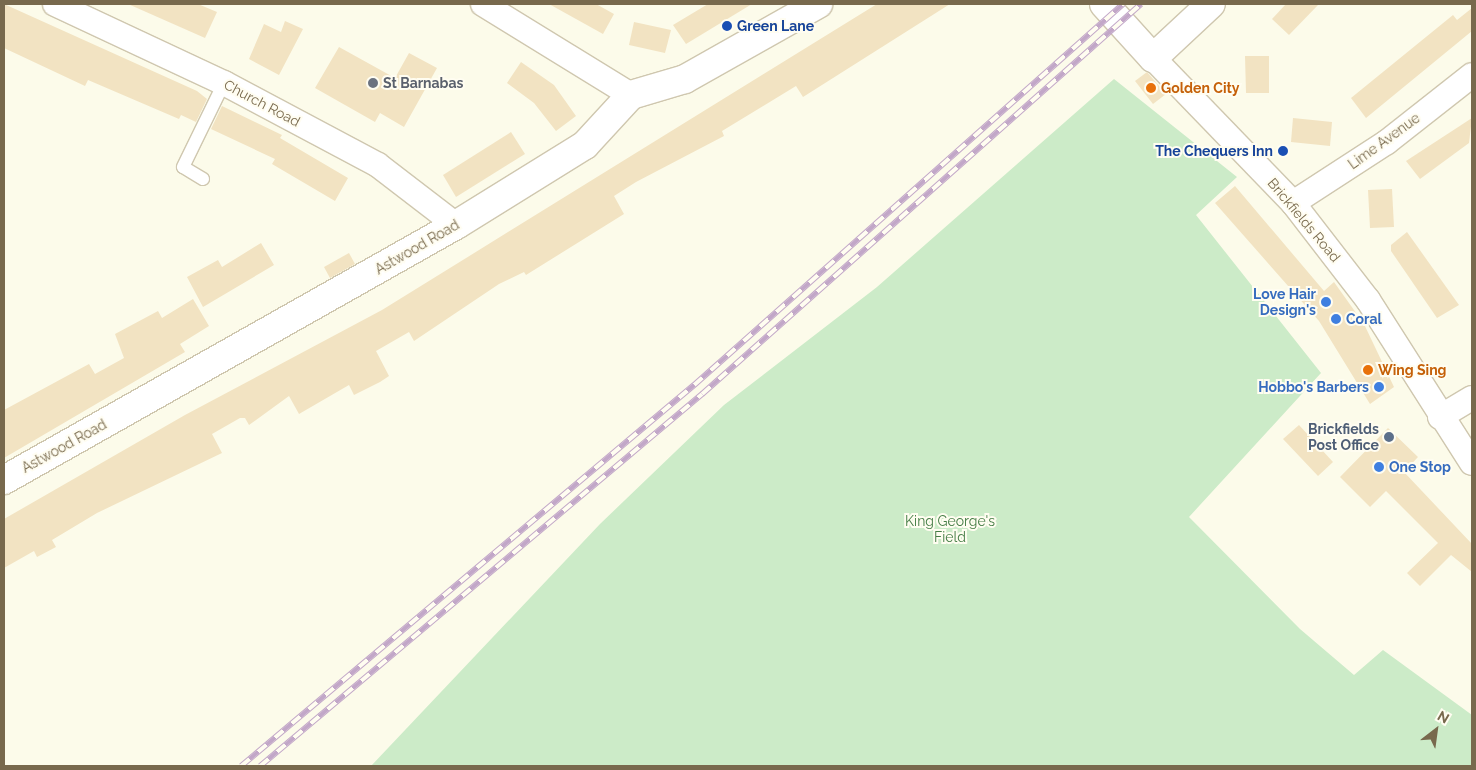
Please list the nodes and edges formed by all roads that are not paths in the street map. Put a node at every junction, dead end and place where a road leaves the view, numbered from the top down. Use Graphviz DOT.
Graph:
graph roads {
  1 [pos="55,4"];
  2 [pos="483,4"];
  3 [pos="818,4"];
  4 [pos="1104,4"];
  5 [pos="1211,4"];
  6 [pos="1153,58"];
  7 [pos="1472,75"];
  8 [pos="224,83"];
  9 [pos="631,95"];
  10 [pos="203,179"];
  11 [pos="1293,203"];
  12 [pos="456,225"];
  13 [pos="1472,398"];
  14 [pos="1440,417"];
  15 [pos="1472,463"];
  16 [pos="4,480"];
  1 -- 8 [label="street, Church Road"];
  2 -- 9 [label="street"];
  3 -- 9 [label="main road"];
  4 -- 6 [label="main road, Brickfields Road"];
  5 -- 6 [label="main road"];
  6 -- 11 [label="street, Brickfields Road"];
  7 -- 11 [label="street, Lime Avenue"];
  8 -- 10 [label="lane"];
  8 -- 12 [label="street, Church Road"];
  9 -- 12 [label="main road, Astwood Road"];
  11 -- 14 [label="street, Brickfields Road"];
  12 -- 16 [label="main road, Astwood Road"];
  13 -- 14 [label="street"];
  14 -- 15 [label="street, Brickfields Road"];
}
